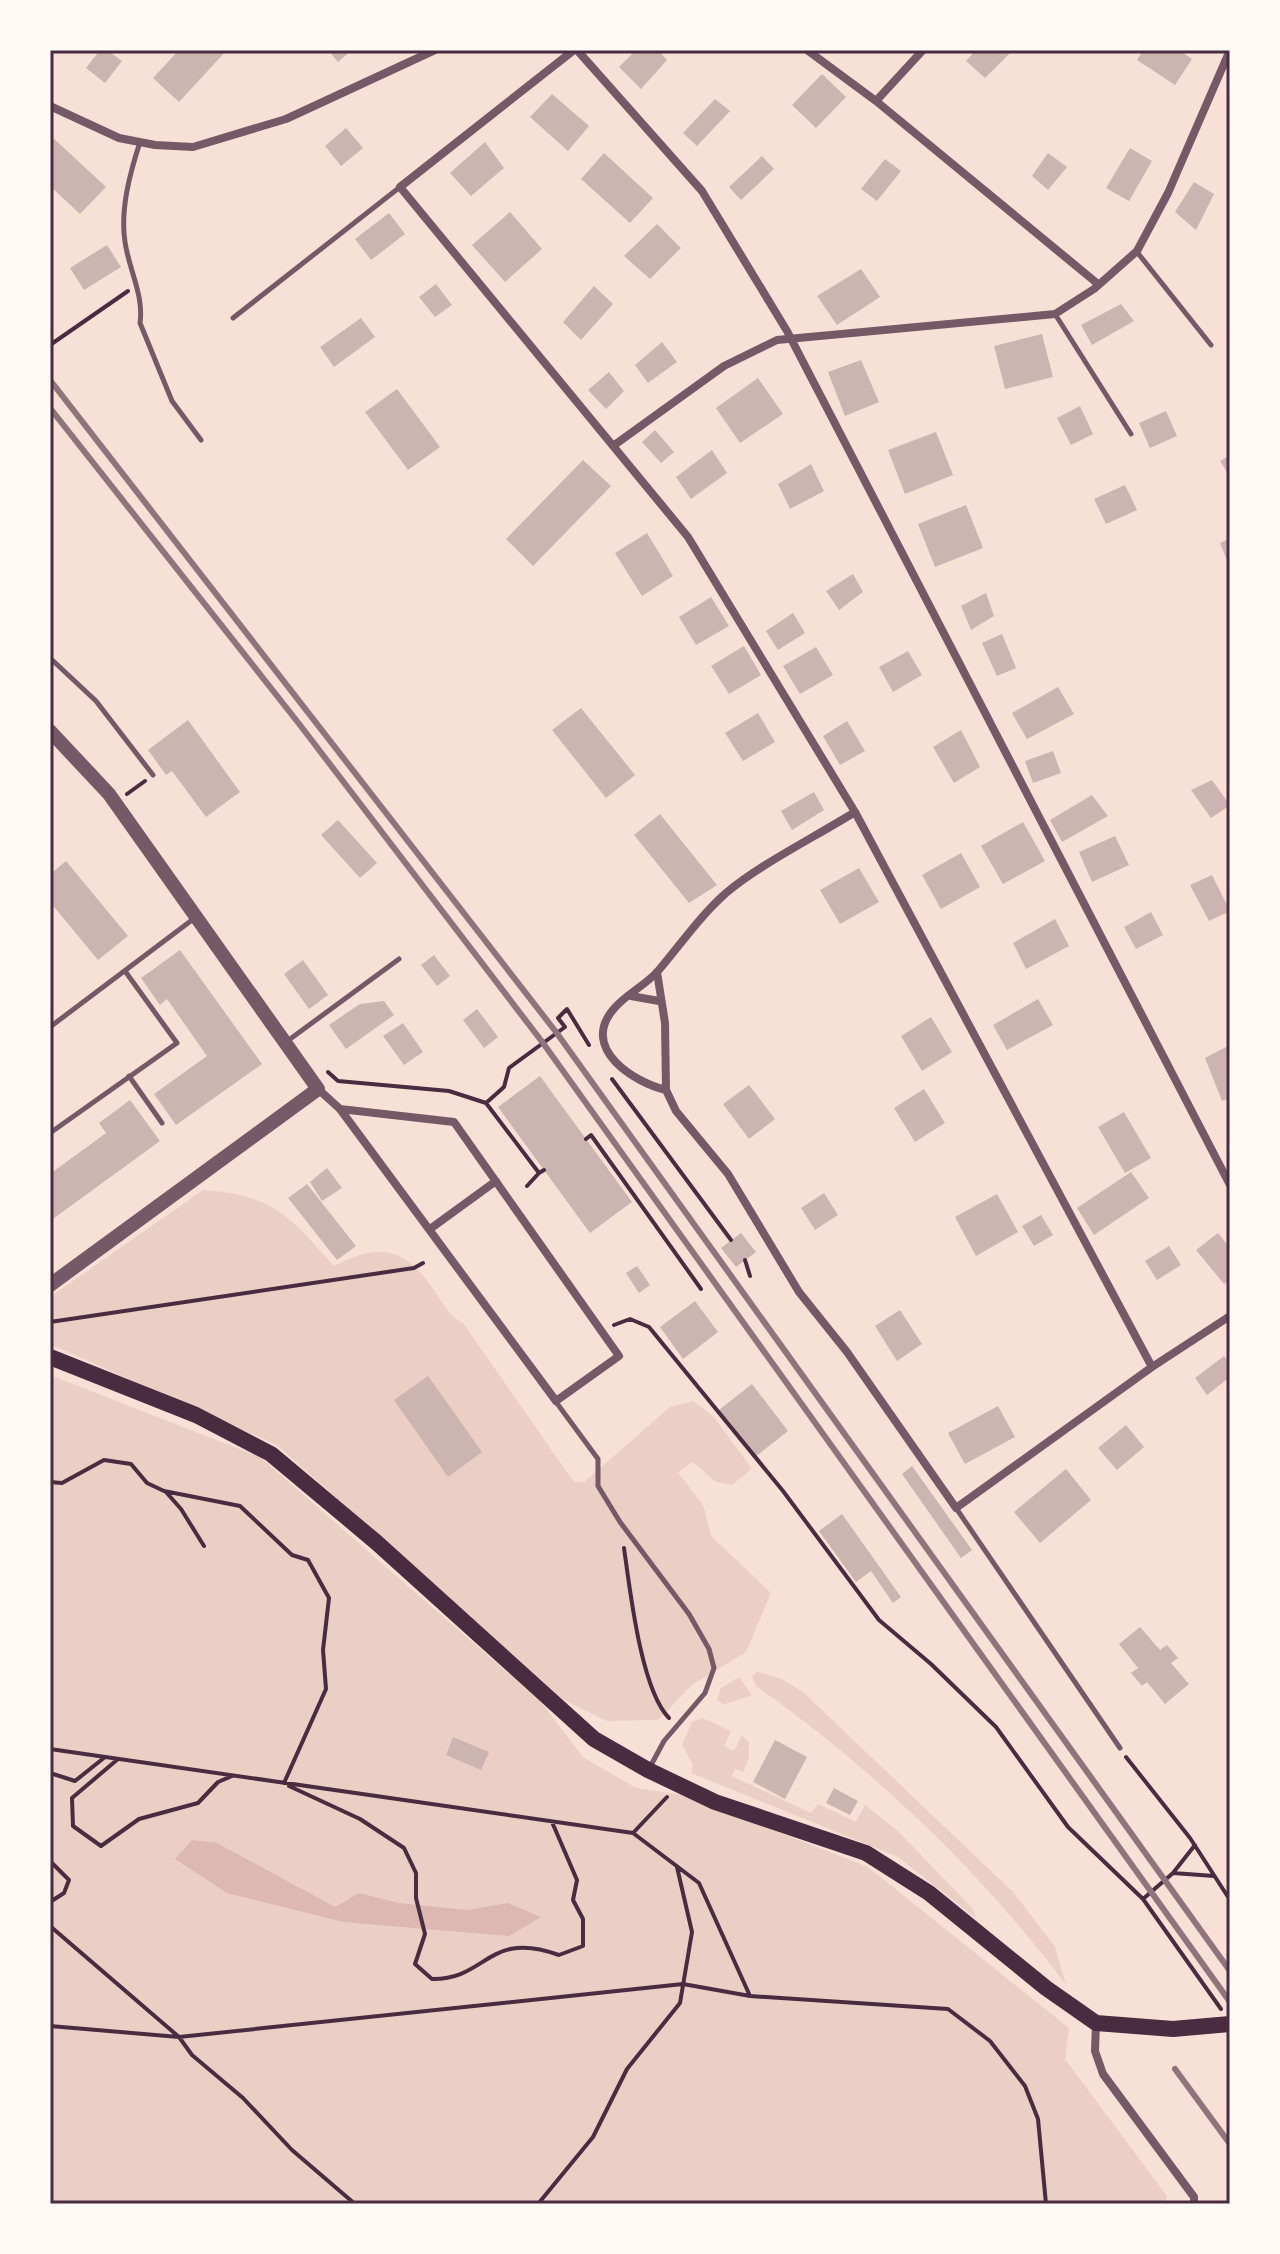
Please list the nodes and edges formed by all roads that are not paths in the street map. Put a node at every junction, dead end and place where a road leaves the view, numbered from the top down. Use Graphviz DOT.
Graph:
graph roads {
  1 [pos="435,50"];
  2 [pos="576,50"];
  3 [pos="807,50"];
  4 [pos="923,50"];
  5 [pos="1230,50"];
  6 [pos="876,101"];
  7 [pos="50,106"];
  8 [pos="140,142"];
  9 [pos="400,187"];
  10 [pos="1137,251"];
  11 [pos="1098,284"];
  12 [pos="1055,314"];
  13 [pos="233,318"];
  14 [pos="791,338"];
  15 [pos="1211,345"];
  16 [pos="1131,434"];
  17 [pos="201,440"];
  18 [pos="613,446"];
  19 [pos="50,658"];
  20 [pos="50,731"];
  21 [pos="153,775"];
  22 [pos="855,812"];
  23 [pos="197,916"];
  24 [pos="399,959"];
  25 [pos="125,971"];
  26 [pos="657,972"];
  27 [pos="631,996"];
  28 [pos="659,1001"];
  29 [pos="50,1027"];
  30 [pos="286,1043"];
  31 [pos="129,1076"];
  32 [pos="318,1089"];
  33 [pos="666,1090"];
  34 [pos="340,1109"];
  35 [pos="50,1119"];
  36 [pos="162,1123"];
  37 [pos="57,1128"];
  38 [pos="50,1133"];
  39 [pos="496,1181"];
  40 [pos="1230,1185"];
  41 [pos="430,1229"];
  42 [pos="50,1285"];
  43 [pos="1230,1316"];
  44 [pos="50,1357"];
  45 [pos="1152,1367"];
  46 [pos="556,1401"];
  47 [pos="956,1508"];
  48 [pos="1120,1748"];
  49 [pos="648,1770"];
  50 [pos="1096,2023"];
  51 [pos="1230,2023"];
  52 [pos="1194,2204"];
  1 -- 8 [label="street"];
  2 -- 9 [label="street"];
  2 -- 14 [label="street"];
  3 -- 6 [label="street"];
  4 -- 6 [label="street"];
  5 -- 10 [label="street"];
  6 -- 11 [label="street"];
  7 -- 8 [label="street"];
  8 -- 17 [label="lane"];
  9 -- 13 [label="lane"];
  9 -- 18 [label="street"];
  10 -- 11 [label="street"];
  10 -- 15 [label="lane"];
  11 -- 12 [label="street"];
  12 -- 14 [label="street"];
  12 -- 16 [label="lane"];
  14 -- 18 [label="street"];
  14 -- 40 [label="street"];
  18 -- 22 [label="street"];
  19 -- 21 [label="lane"];
  20 -- 23 [label="street"];
  22 -- 26 [label="street"];
  22 -- 45 [label="street"];
  23 -- 25 [label="lane"];
  23 -- 30 [label="street"];
  24 -- 30 [label="lane"];
  25 -- 29 [label="lane"];
  25 -- 31 [label="lane"];
  26 -- 27 [label="street"];
  26 -- 28 [label="street"];
  27 -- 28 [label="street"];
  27 -- 33 [label="street"];
  28 -- 33 [label="street"];
  30 -- 32 [label="street"];
  31 -- 36 [label="lane"];
  31 -- 37 [label="lane"];
  32 -- 34 [label="street"];
  32 -- 42 [label="street"];
  33 -- 47 [label="street"];
  34 -- 39 [label="street"];
  34 -- 41 [label="street"];
  35 -- 37 [label="lane"];
  37 -- 38 [label="lane"];
  39 -- 41 [label="street"];
  39 -- 46 [label="street"];
  41 -- 46 [label="street"];
  43 -- 45 [label="street"];
  44 -- 49 [label="main road"];
  45 -- 47 [label="street"];
  46 -- 49 [label="lane"];
  47 -- 48 [label="lane"];
  49 -- 50 [label="main road"];
  50 -- 51 [label="main road"];
  50 -- 52 [label="street"];
}
